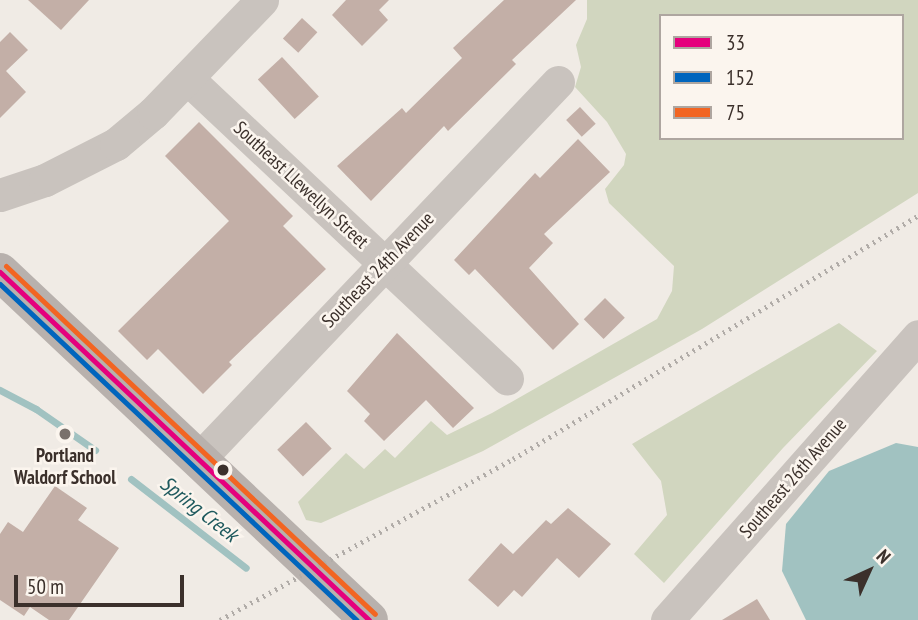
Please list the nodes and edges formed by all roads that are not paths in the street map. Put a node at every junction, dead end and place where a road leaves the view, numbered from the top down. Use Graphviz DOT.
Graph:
graph roads {
  1 [pos="262,0"];
  2 [pos="187,78"];
  3 [pos="558,82"];
  4 [pos="0,194"];
  5 [pos="384,263"];
  6 [pos="0,272"];
  7 [pos="918,336"];
  8 [pos="507,379"];
  9 [pos="198,460"];
  10 [pos="369,620"];
  11 [pos="667,620"];
  1 -- 2 [label="street"];
  2 -- 4 [label="street"];
  2 -- 5 [label="street, Southeast Llewellyn Street"];
  3 -- 5 [label="street, Southeast 24th Avenue"];
  5 -- 8 [label="street, Southeast Llewellyn Street"];
  5 -- 9 [label="street, Southeast 24th Avenue"];
  6 -- 9 [label="main road"];
  7 -- 11 [label="street, Southeast 26th Avenue"];
  9 -- 10 [label="main road"];
}
